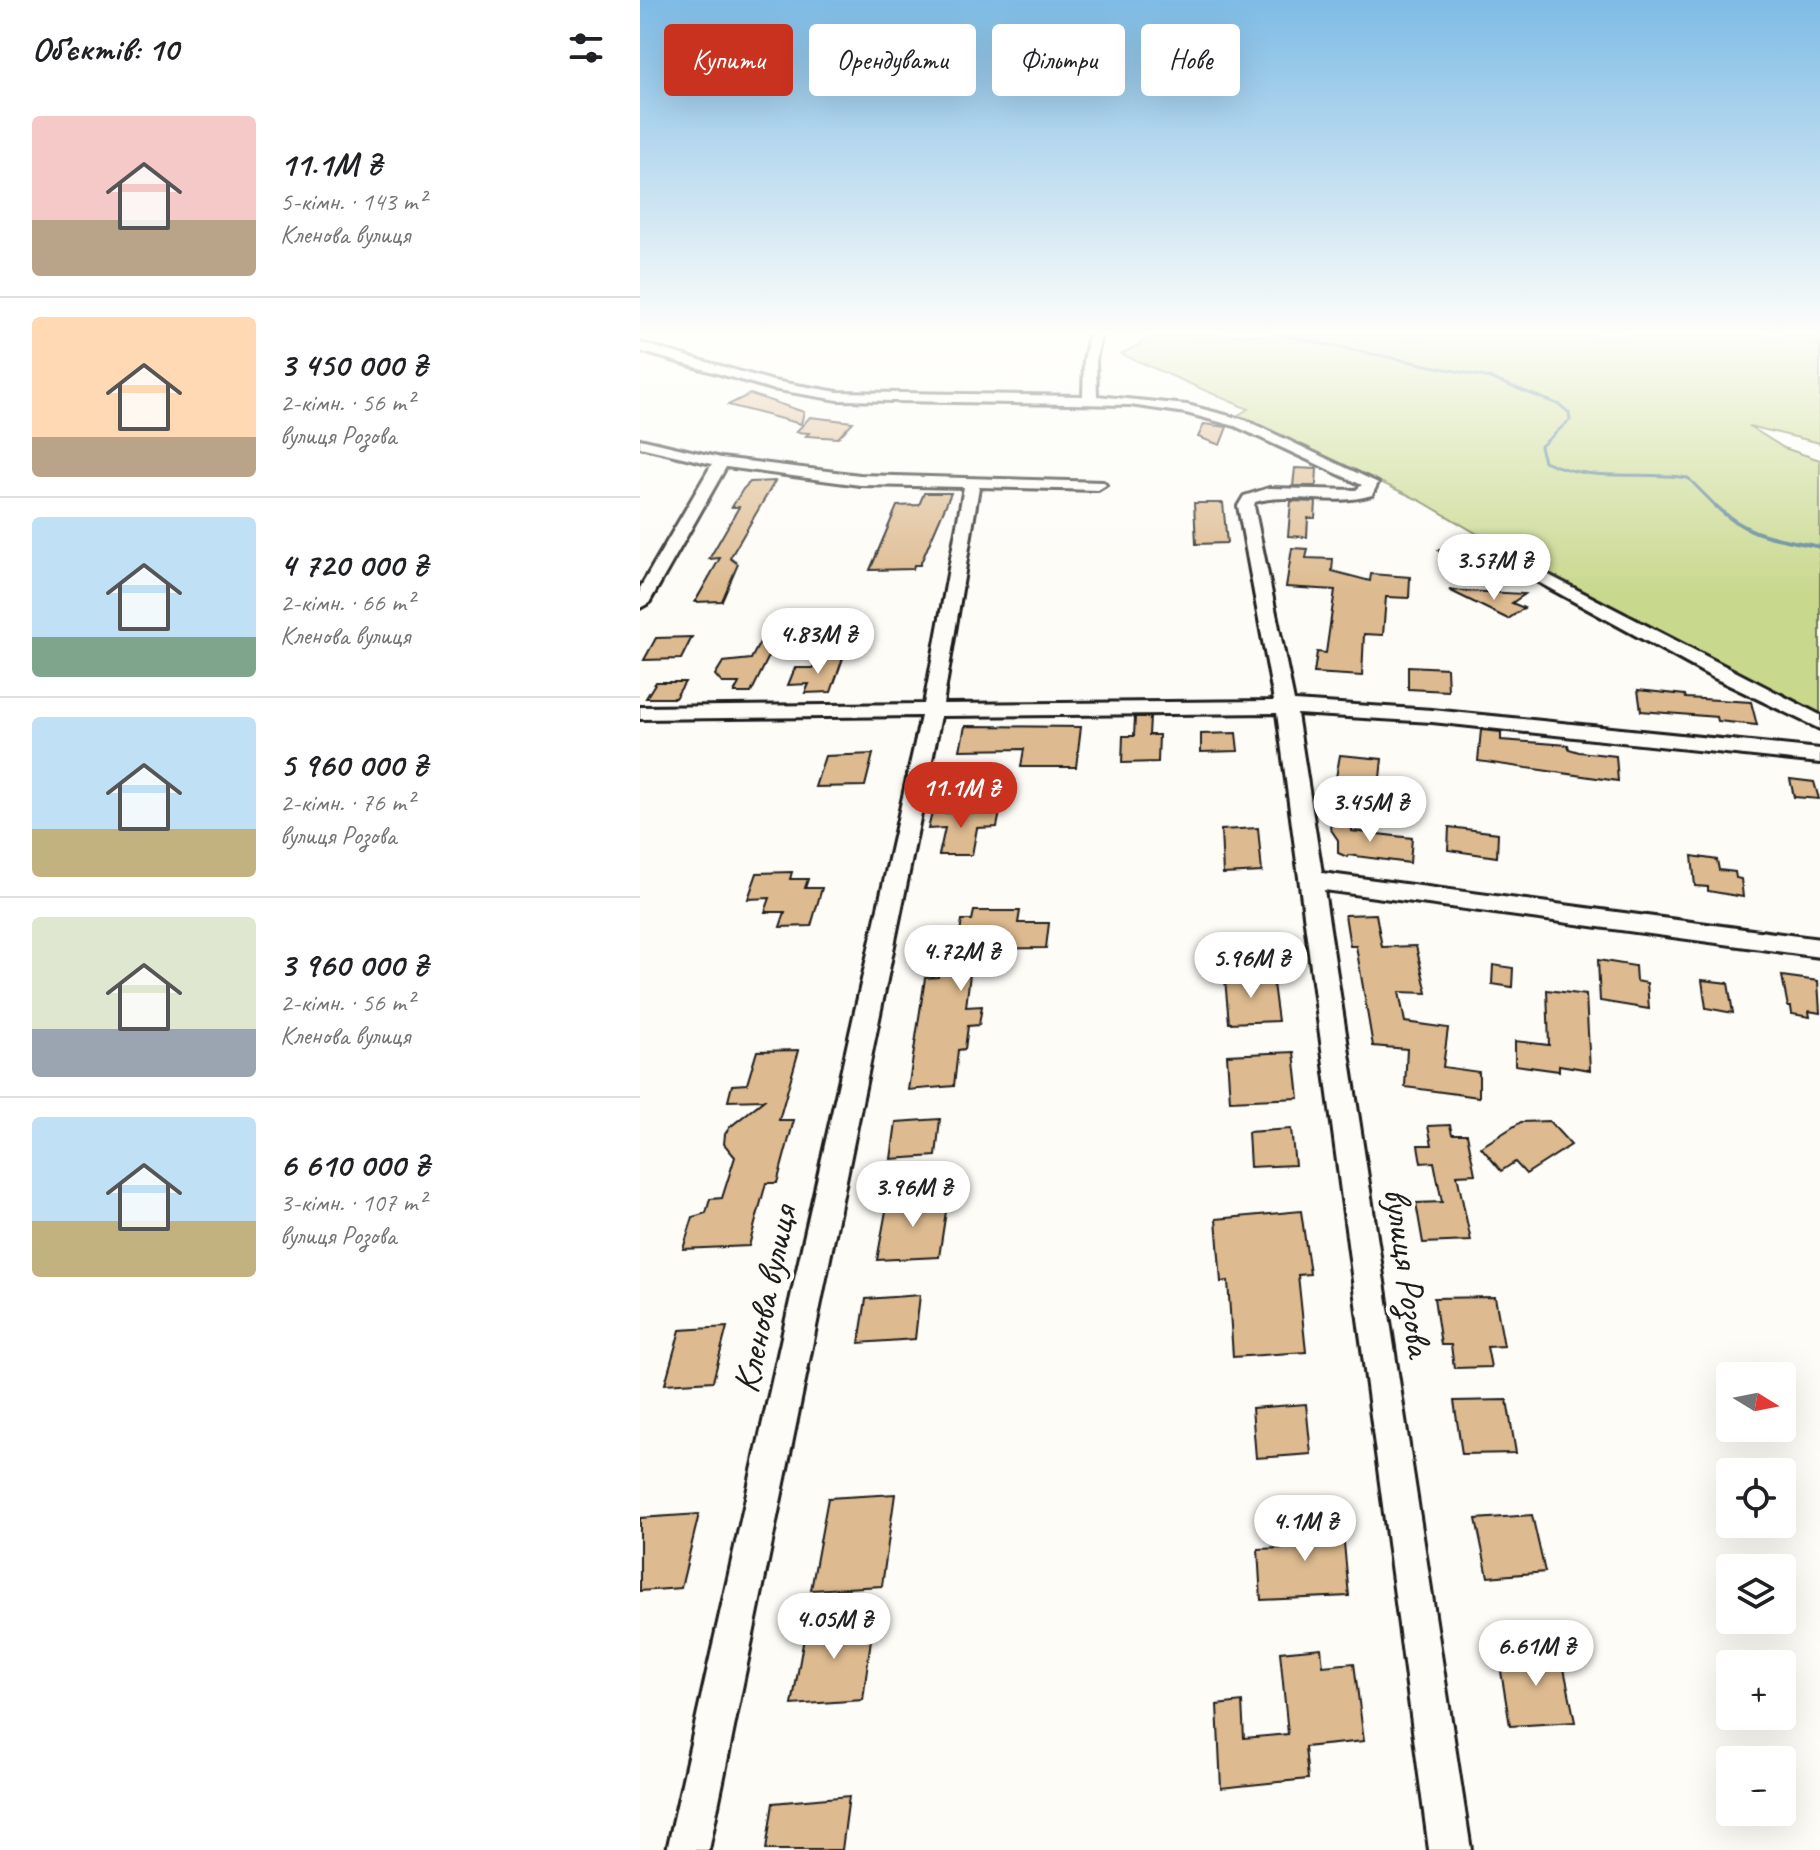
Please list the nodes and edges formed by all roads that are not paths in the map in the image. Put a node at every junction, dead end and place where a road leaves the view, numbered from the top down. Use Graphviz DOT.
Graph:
graph roads {
  1 [pos="1234,421"];
  2 [pos="640,443"];
  3 [pos="721,462"];
  4 [pos="972,483"];
  5 [pos="1098,485"];
  6 [pos="1535,573"];
  7 [pos="640,603"];
  8 [pos="1286,707"];
  9 [pos="932,712"];
  10 [pos="640,713"];
  11 [pos="1820,723"];
  12 [pos="1820,756"];
  13 [pos="1312,880"];
  14 [pos="1820,948"];
  15 [pos="688,1850"];
  16 [pos="1450,1850"];
  1 -- 8 [label="street, вулиця Розова"];
  2 -- 3 [label="street"];
  3 -- 4 [label="street"];
  3 -- 7 [label="street"];
  4 -- 5 [label="street"];
  4 -- 9 [label="street, Кленова вулиця"];
  6 -- 11 [label="street"];
  8 -- 9 [label="street"];
  8 -- 12 [label="street"];
  8 -- 13 [label="street, вулиця Розова"];
  9 -- 10 [label="street"];
  9 -- 15 [label="street, Кленова вулиця"];
  13 -- 14 [label="street"];
  13 -- 16 [label="street, вулиця Розова"];
}
